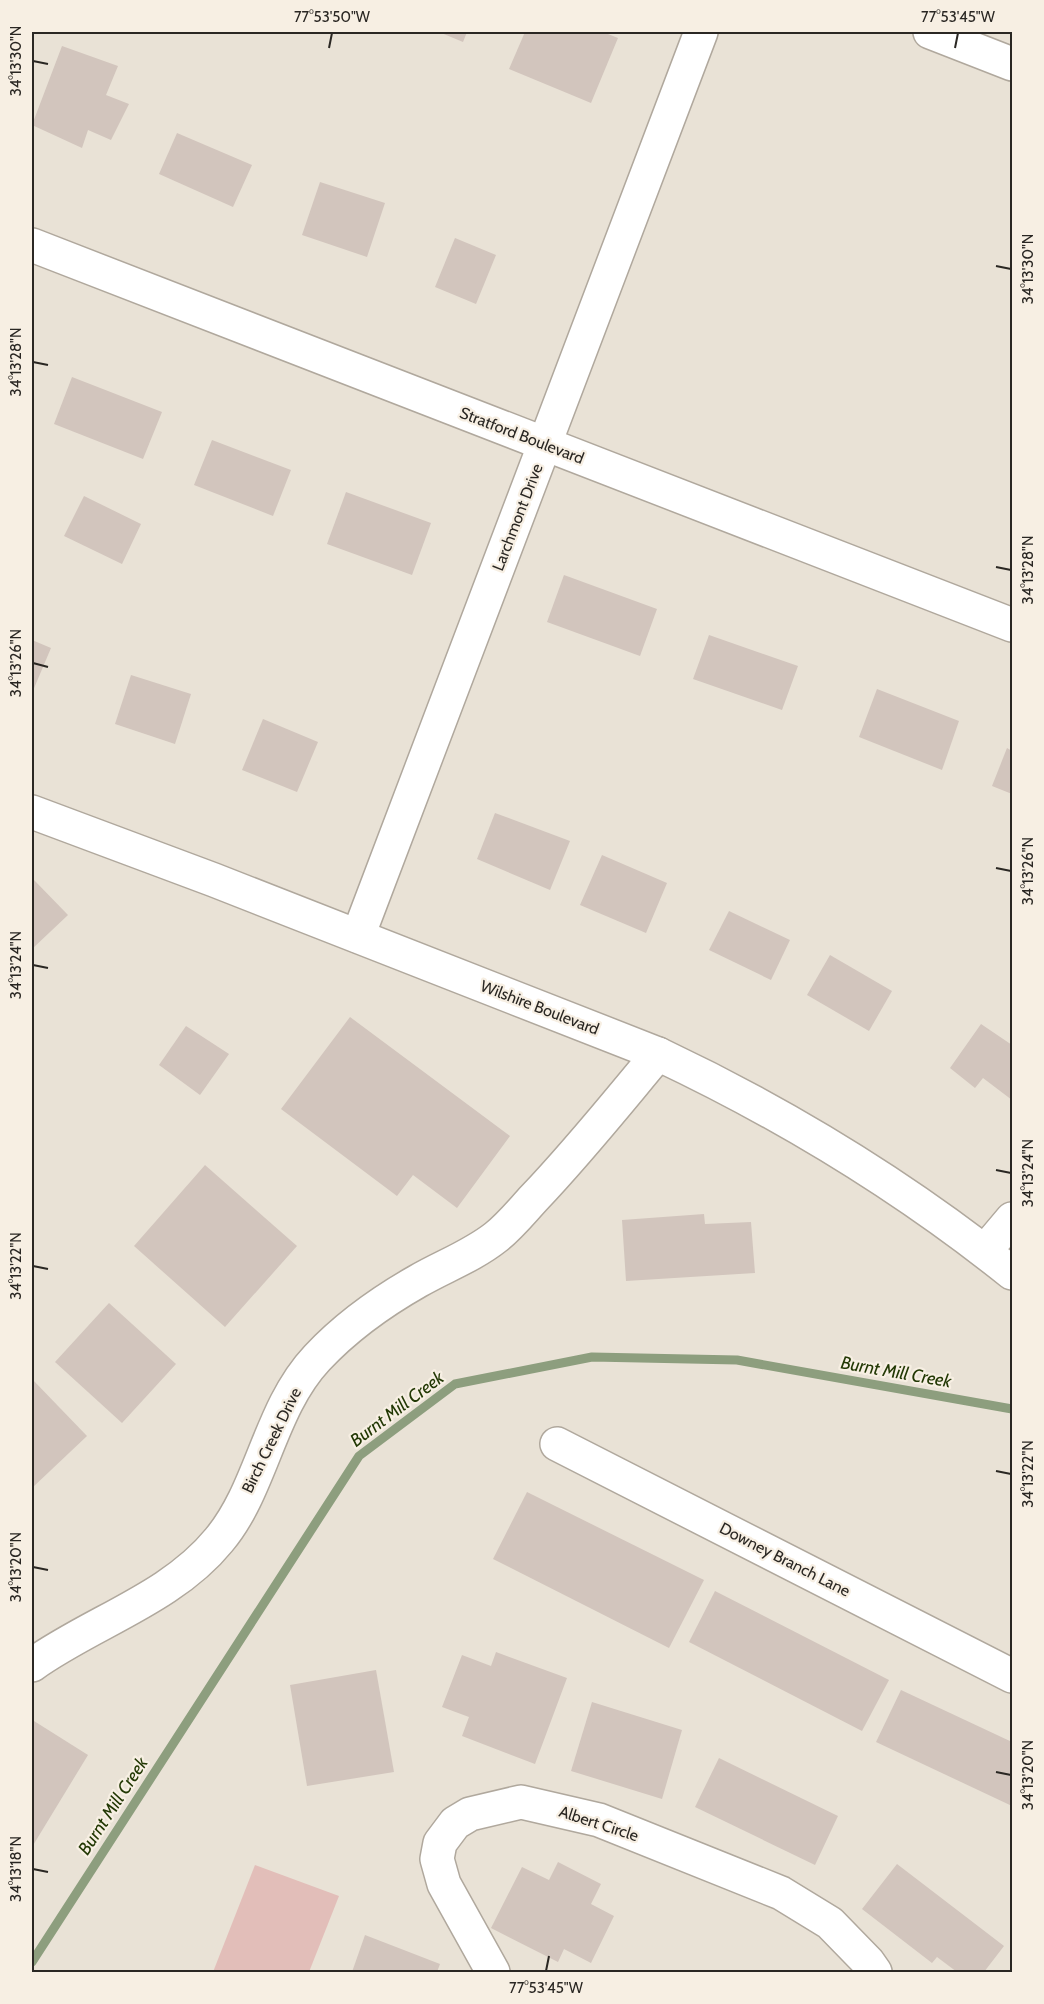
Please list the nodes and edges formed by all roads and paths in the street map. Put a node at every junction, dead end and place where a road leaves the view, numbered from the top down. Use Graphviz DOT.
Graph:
graph roads {
  1 [pos="700,32"];
  2 [pos="930,32"];
  3 [pos="1012,64"];
  4 [pos="32,244"];
  5 [pos="545,444"];
  6 [pos="1012,625"];
  7 [pos="32,812"];
  8 [pos="358,936"];
  9 [pos="658,1054"];
  10 [pos="1012,1219"];
  11 [pos="985,1251"];
  12 [pos="1012,1274"];
  13 [pos="557,1443"];
  14 [pos="32,1665"];
  15 [pos="1012,1676"];
  16 [pos="493,1972"];
  17 [pos="875,1972"];
  1 -- 5 [label="street, Larchmont Drive"];
  2 -- 3 [label="street"];
  4 -- 5 [label="street, Stratford Boulevard"];
  5 -- 6 [label="street, Stratford Boulevard"];
  5 -- 8 [label="street, Larchmont Drive"];
  7 -- 8 [label="street, Wilshire Boulevard"];
  8 -- 9 [label="street, Wilshire Boulevard"];
  9 -- 11 [label="street, Wilshire Boulevard"];
  9 -- 14 [label="street, Birch Creek Drive"];
  10 -- 11 [label="street"];
  11 -- 12 [label="street, Wilshire Boulevard"];
  13 -- 15 [label="street, Downey Branch Lane"];
  16 -- 17 [label="street, Albert Circle"];
}
